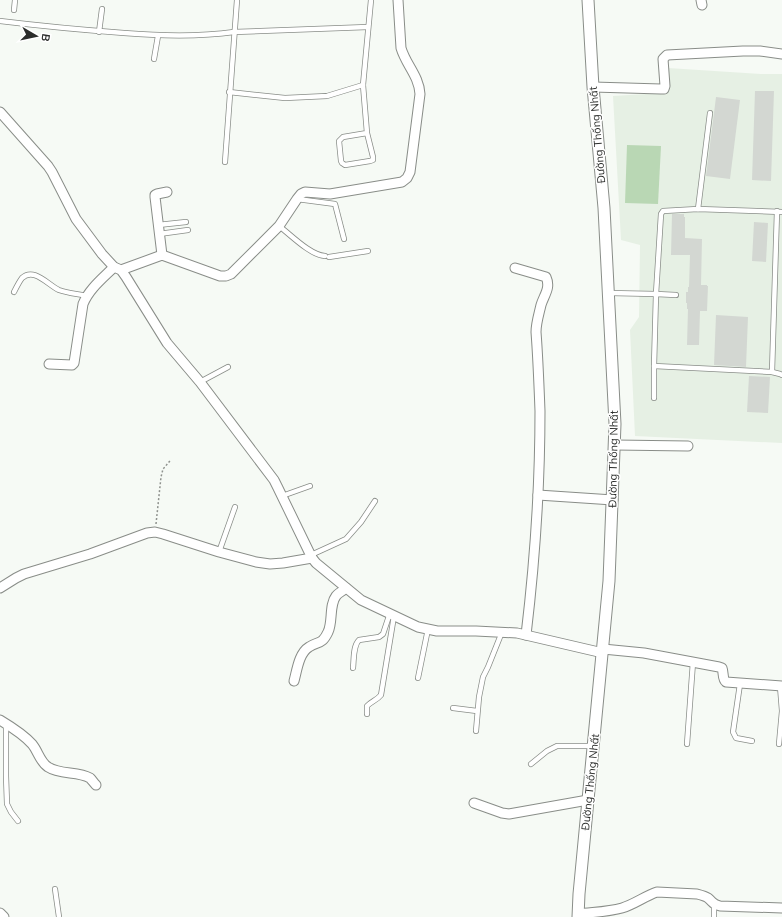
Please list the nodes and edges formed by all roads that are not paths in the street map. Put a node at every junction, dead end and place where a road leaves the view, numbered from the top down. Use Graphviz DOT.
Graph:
graph roads {
  1 [pos="15,0"];
  2 [pos="237,0"];
  3 [pos="371,0"];
  4 [pos="398,0"];
  5 [pos="588,0"];
  6 [pos="102,9"];
  7 [pos="14,10"];
  8 [pos="0,21"];
  9 [pos="368,27"];
  10 [pos="99,32"];
  11 [pos="234,32"];
  12 [pos="158,36"];
  13 [pos="782,54"];
  14 [pos="154,59"];
  15 [pos="363,85"];
  16 [pos="593,87"];
  17 [pos="229,92"];
  18 [pos="0,112"];
  19 [pos="710,113"];
  20 [pos="367,133"];
  21 [pos="225,162"];
  22 [pos="167,192"];
  23 [pos="297,199"];
  24 [pos="698,209"];
  25 [pos="780,212"];
  26 [pos="186,222"];
  27 [pos="279,226"];
  28 [pos="159,230"];
  29 [pos="188,230"];
  30 [pos="344,239"];
  31 [pos="368,251"];
  32 [pos="162,256"];
  33 [pos="515,268"];
  34 [pos="118,269"];
  35 [pos="14,292"];
  36 [pos="609,293"];
  37 [pos="656,294"];
  38 [pos="676,295"];
  39 [pos="87,296"];
  40 [pos="48,364"];
  41 [pos="654,366"];
  42 [pos="228,367"];
  43 [pos="772,372"];
  44 [pos="782,375"];
  45 [pos="200,382"];
  46 [pos="654,398"];
  47 [pos="614,445"];
  48 [pos="688,446"];
  49 [pos="310,486"];
  50 [pos="538,494"];
  51 [pos="282,496"];
  52 [pos="613,500"];
  53 [pos="375,501"];
  54 [pos="235,507"];
  55 [pos="219,552"];
  56 [pos="312,557"];
  57 [pos="0,588"];
  58 [pos="346,588"];
  59 [pos="392,614"];
  60 [pos="428,629"];
  61 [pos="502,632"];
  62 [pos="526,635"];
  63 [pos="603,651"];
  64 [pos="693,662"];
  65 [pos="354,668"];
  66 [pos="418,678"];
  67 [pos="294,681"];
  68 [pos="740,684"];
  69 [pos="781,686"];
  70 [pos="453,708"];
  71 [pos="477,711"];
  72 [pos="366,714"];
  73 [pos="3,722"];
  74 [pos="476,731"];
  75 [pos="752,741"];
  76 [pos="687,744"];
  77 [pos="779,744"];
  78 [pos="594,746"];
  79 [pos="531,764"];
  80 [pos="96,785"];
  81 [pos="588,800"];
  82 [pos="474,803"];
  83 [pos="18,821"];
  84 [pos="55,889"];
  85 [pos="714,904"];
  86 [pos="782,908"];
  87 [pos="0,913"];
  88 [pos="578,916"];
  89 [pos="4,917"];
  90 [pos="59,917"];
  91 [pos="714,917"];
  1 -- 7 [label="lane"];
  2 -- 11 [label="lane"];
  3 -- 9 [label="lane"];
  4 -- 23 [label="street"];
  5 -- 16 [label="street, Đường Thống Nhất"];
  6 -- 10 [label="lane"];
  8 -- 10 [label="lane"];
  9 -- 11 [label="lane"];
  9 -- 15 [label="lane"];
  10 -- 12 [label="lane"];
  11 -- 12 [label="lane"];
  11 -- 17 [label="lane"];
  12 -- 14 [label="lane"];
  13 -- 16 [label="street"];
  15 -- 17 [label="lane"];
  15 -- 20 [label="lane"];
  16 -- 36 [label="street, Đường Thống Nhất"];
  17 -- 21 [label="lane"];
  18 -- 34 [label="street"];
  19 -- 24 [label="lane"];
  20 -- 20 [label="lane"];
  22 -- 28 [label="street"];
  23 -- 27 [label="street"];
  23 -- 30 [label="lane"];
  24 -- 25 [label="lane"];
  24 -- 37 [label="lane"];
  25 -- 43 [label="lane"];
  26 -- 28 [label="lane"];
  27 -- 31 [label="lane"];
  27 -- 32 [label="street"];
  28 -- 29 [label="lane"];
  28 -- 32 [label="street"];
  32 -- 34 [label="street"];
  33 -- 50 [label="street"];
  34 -- 39 [label="street"];
  34 -- 45 [label="street"];
  35 -- 39 [label="lane"];
  36 -- 37 [label="lane"];
  36 -- 47 [label="street, Đường Thống Nhất"];
  37 -- 38 [label="lane"];
  37 -- 41 [label="lane"];
  39 -- 40 [label="street"];
  41 -- 43 [label="lane"];
  41 -- 46 [label="lane"];
  42 -- 45 [label="lane"];
  43 -- 44 [label="lane"];
  45 -- 51 [label="street"];
  47 -- 48 [label="street"];
  47 -- 52 [label="street, Đường Thống Nhất"];
  49 -- 51 [label="lane"];
  50 -- 52 [label="street"];
  50 -- 62 [label="street"];
  51 -- 56 [label="street"];
  52 -- 63 [label="street, Đường Thống Nhất"];
  53 -- 56 [label="lane"];
  54 -- 55 [label="lane"];
  55 -- 56 [label="street"];
  55 -- 57 [label="street"];
  56 -- 58 [label="street"];
  58 -- 59 [label="street"];
  58 -- 67 [label="street"];
  59 -- 60 [label="street"];
  59 -- 65 [label="lane"];
  59 -- 72 [label="lane"];
  60 -- 61 [label="street"];
  60 -- 66 [label="lane"];
  61 -- 62 [label="street"];
  61 -- 71 [label="lane"];
  62 -- 63 [label="street"];
  63 -- 64 [label="street"];
  63 -- 78 [label="street, Đường Thống Nhất"];
  64 -- 68 [label="street"];
  64 -- 76 [label="lane"];
  68 -- 69 [label="street"];
  68 -- 75 [label="lane"];
  69 -- 77 [label="lane"];
  70 -- 71 [label="lane"];
  71 -- 74 [label="lane"];
  73 -- 80 [label="street"];
  73 -- 83 [label="lane"];
  78 -- 79 [label="lane"];
  78 -- 81 [label="street, Đường Thống Nhất"];
  81 -- 82 [label="street"];
  81 -- 88 [label="street, Đường Thống Nhất"];
  84 -- 90 [label="lane"];
  85 -- 86 [label="street"];
  85 -- 88 [label="street"];
  85 -- 91 [label="lane"];
  87 -- 89 [label="street"];
}
